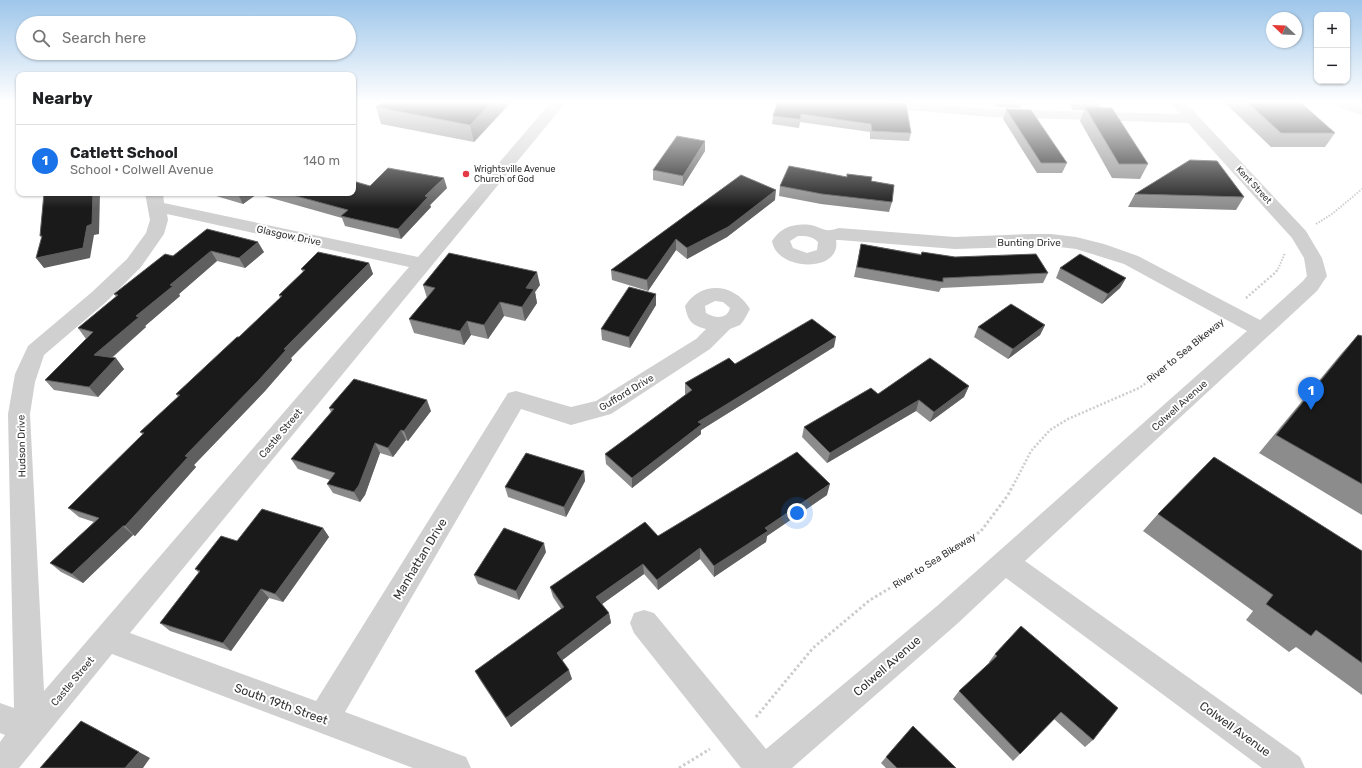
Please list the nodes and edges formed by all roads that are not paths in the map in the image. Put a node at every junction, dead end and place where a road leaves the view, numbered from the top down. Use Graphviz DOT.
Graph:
graph roads {
  1 [pos="530,137"];
  2 [pos="1209,137"];
  3 [pos="155,200"];
  4 [pos="1300,235"];
  5 [pos="824,237"];
  6 [pos="422,264"];
  7 [pos="723,324"];
  8 [pos="1262,330"];
  9 [pos="516,400"];
  10 [pos="1005,562"];
  11 [pos="644,624"];
  12 [pos="108,639"];
  13 [pos="0,718"];
  14 [pos="323,719"];
  15 [pos="30,730"];
  16 [pos="0,766"];
  17 [pos="455,768"];
  18 [pos="761,768"];
  19 [pos="768,768"];
  20 [pos="1289,768"];
  1 -- 6 [label="street, Castle Street"];
  2 -- 4 [label="street, Kent Street"];
  3 -- 6 [label="street, Glasgow Drive"];
  3 -- 15 [label="street, Hudson Drive"];
  4 -- 8 [label="street, Colwell Avenue"];
  5 -- 8 [label="street, Bunting Drive"];
  6 -- 12 [label="street, Castle Street"];
  7 -- 9 [label="street, Gufford Drive"];
  8 -- 10 [label="street, Colwell Avenue"];
  9 -- 14 [label="street, Manhattan Drive"];
  10 -- 19 [label="street, Colwell Avenue"];
  10 -- 20 [label="street, Colwell Avenue"];
  11 -- 18 [label="street"];
  12 -- 14 [label="street, South 19th Street"];
  12 -- 15 [label="street, Castle Street"];
  13 -- 15 [label="street"];
  14 -- 17 [label="street, South 19th Street"];
  15 -- 16 [label="street, Castle Street"];
}
